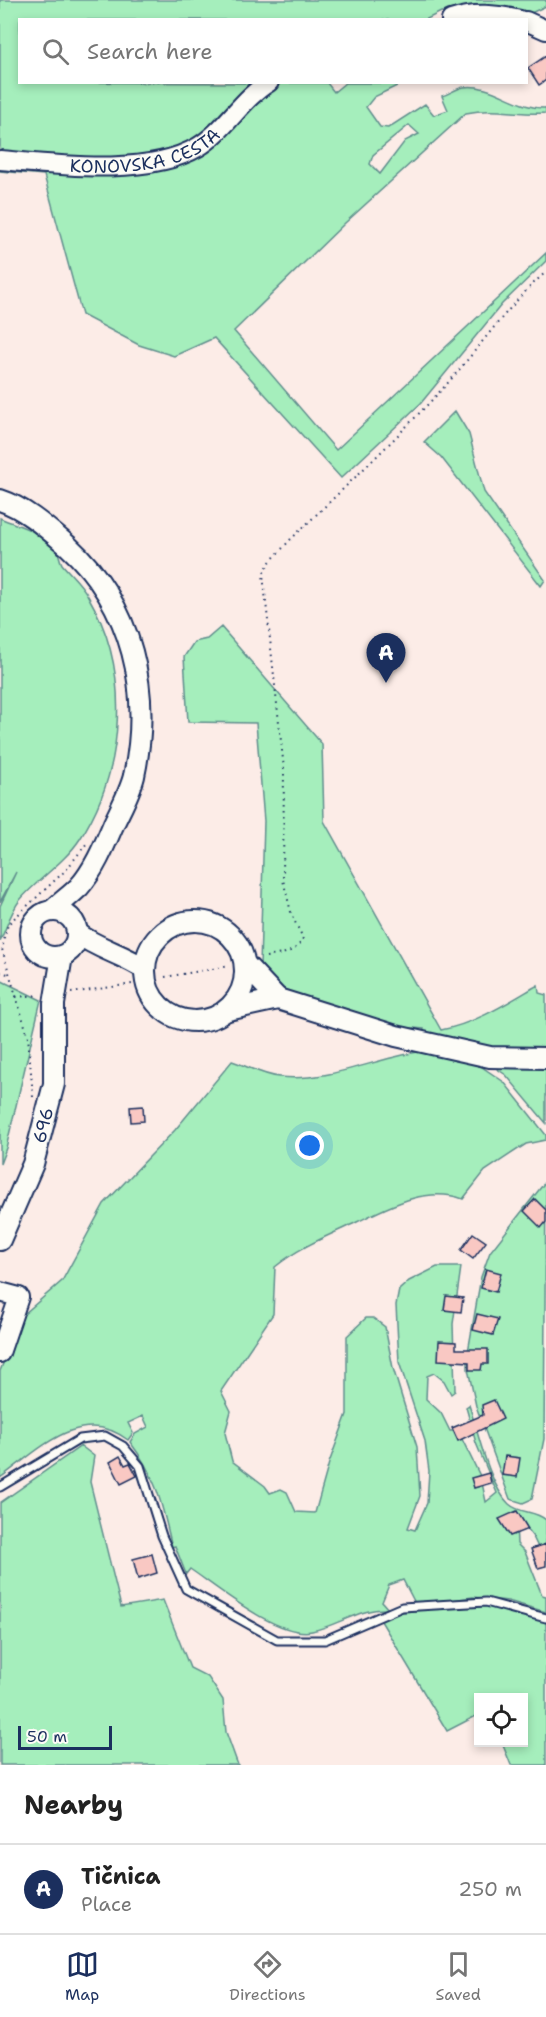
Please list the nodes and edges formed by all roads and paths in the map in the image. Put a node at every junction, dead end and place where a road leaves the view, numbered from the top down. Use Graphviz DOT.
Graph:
graph roads {
  1 [pos="457,18"];
  2 [pos="512,18"];
  3 [pos="528,22"];
  4 [pos="546,30"];
  5 [pos="266,84"];
  6 [pos="0,160"];
  7 [pos="546,272"];
  8 [pos="0,500"];
  9 [pos="93,835"];
  10 [pos="80,886"];
  11 [pos="51,911"];
  12 [pos="156,938"];
  13 [pos="72,940"];
  14 [pos="39,953"];
  15 [pos="125,956"];
  16 [pos="266,957"];
  17 [pos="239,965"];
  18 [pos="145,969"];
  19 [pos="0,972"];
  20 [pos="8,974"];
  21 [pos="165,977"];
  22 [pos="132,984"];
  23 [pos="71,993"];
  24 [pos="16,998"];
  25 [pos="46,999"];
  26 [pos="278,999"];
  27 [pos="228,1010"];
  28 [pos="546,1058"];
  29 [pos="33,1099"];
  30 [pos="0,1240"];
  31 [pos="0,1292"];
  32 [pos="0,1353"];
  33 [pos="0,1487"];
  34 [pos="546,1618"];
  1 -- 2 [label="street"];
  3 -- 4 [label="street"];
  5 -- 6 [label="street, KONOVSKA CESTA"];
  7 -- 16 [label="path"];
  8 -- 10 [label="main road, 696 / 696"];
  9 -- 20 [label="path"];
  10 -- 11 [label="main road, 696 / 696"];
  10 -- 13 [label="main road, 696 / 696"];
  11 -- 13 [label="main road"];
  11 -- 14 [label="main road, 696 / 696"];
  12 -- 15 [label="main road"];
  12 -- 17 [label="main road"];
  12 -- 18 [label="main road"];
  13 -- 14 [label="main road"];
  13 -- 15 [label="main road"];
  13 -- 25 [label="main road, 696 / 696"];
  14 -- 25 [label="main road, 696 / 696"];
  15 -- 18 [label="main road"];
  17 -- 21 [label="path"];
  17 -- 26 [label="main road"];
  17 -- 27 [label="main road"];
  18 -- 27 [label="main road"];
  19 -- 20 [label="path"];
  20 -- 24 [label="path"];
  22 -- 23 [label="path"];
  24 -- 25 [label="path"];
  24 -- 29 [label="path"];
  25 -- 30 [label="main road, 696 / 696"];
  26 -- 27 [label="main road"];
  26 -- 28 [label="main road"];
  31 -- 32 [label="street"];
  33 -- 34 [label="lane"];
}
